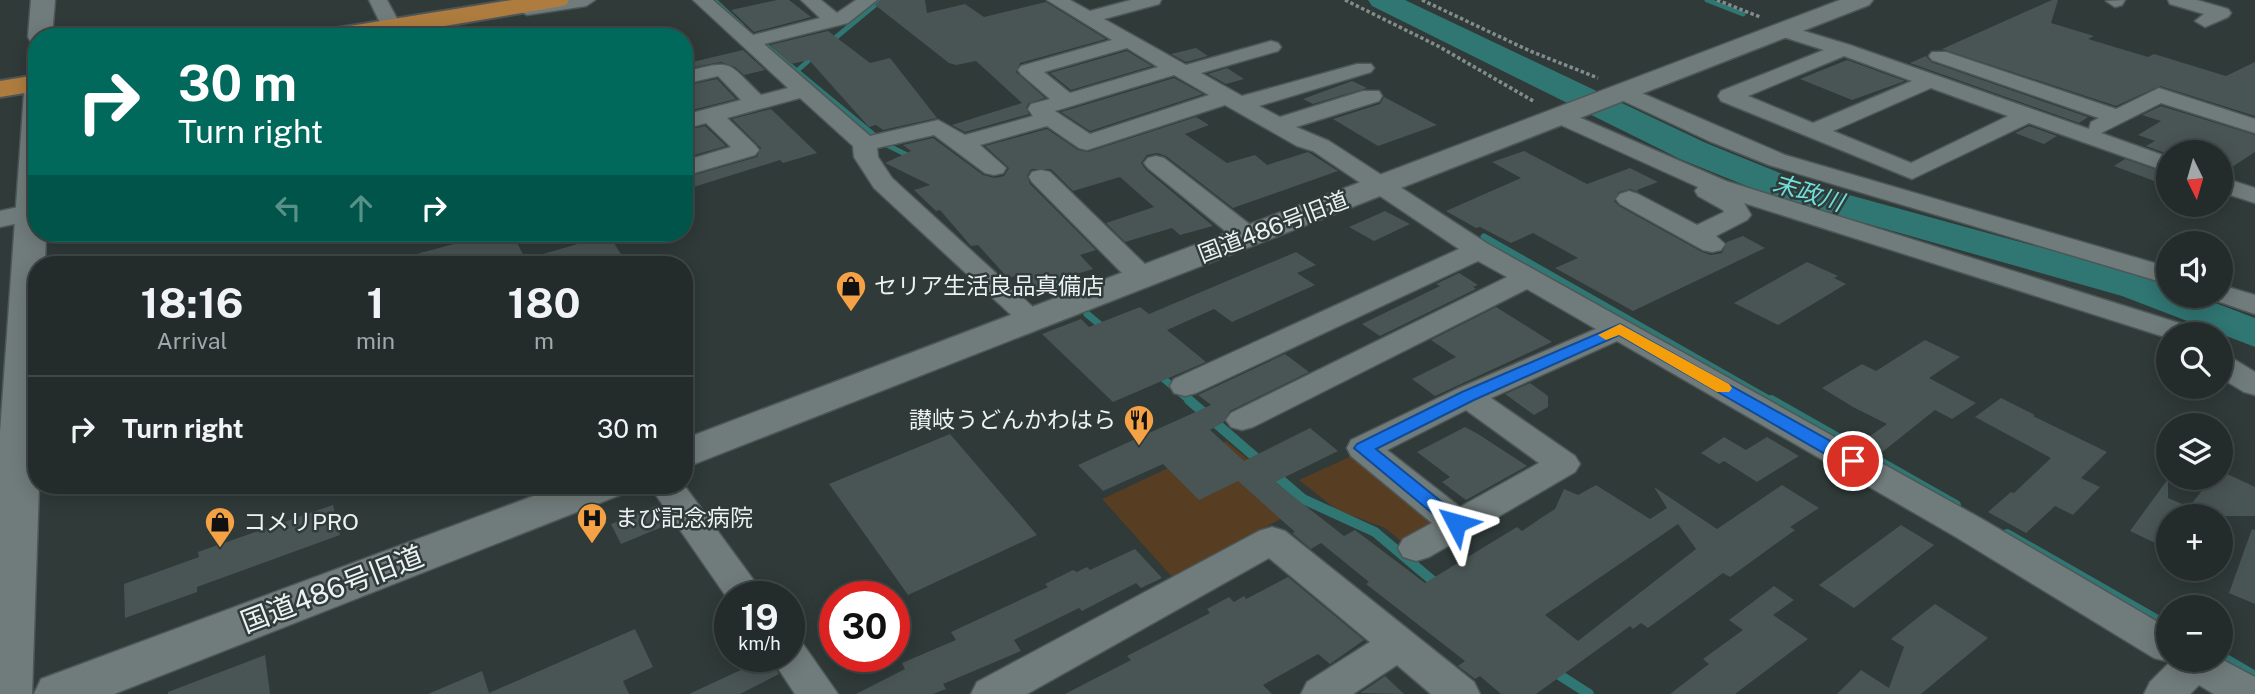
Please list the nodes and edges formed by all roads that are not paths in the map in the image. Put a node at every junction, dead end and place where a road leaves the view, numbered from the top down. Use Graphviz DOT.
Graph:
graph roads {
  1 [pos="43,0"];
  2 [pos="378,0"];
  3 [pos="557,0"];
  4 [pos="586,0"];
  5 [pos="702,0"];
  6 [pos="810,0"];
  7 [pos="868,0"];
  8 [pos="1056,0"];
  9 [pos="1152,0"];
  10 [pos="1861,0"];
  11 [pos="2177,0"];
  12 [pos="474,14"];
  13 [pos="1093,16"];
  14 [pos="835,21"];
  15 [pos="2205,21"];
  16 [pos="41,28"];
  17 [pos="392,28"];
  18 [pos="412,28"];
  19 [pos="1787,30"];
  20 [pos="754,41"];
  21 [pos="1130,41"];
  22 [pos="1271,47"];
  23 [pos="1843,49"];
  24 [pos="1940,56"];
  25 [pos="693,57"];
  26 [pos="1364,68"];
  27 [pos="1186,70"];
  28 [pos="693,76"];
  29 [pos="1931,80"];
  30 [pos="28,84"];
  31 [pos="0,89"];
  32 [pos="804,90"];
  33 [pos="1371,96"];
  34 [pos="1066,101"];
  35 [pos="1242,101"];
  36 [pos="757,103"];
  37 [pos="1592,104"];
  38 [pos="711,115"];
  39 [pos="2027,115"];
  40 [pos="2116,117"];
  41 [pos="1050,118"];
  42 [pos="693,120"];
  43 [pos="1285,123"];
  44 [pos="2255,126"];
  45 [pos="1814,131"];
  46 [pos="2084,135"];
  47 [pos="875,142"];
  48 [pos="962,143"];
  49 [pos="2156,161"];
  50 [pos="1658,162"];
  51 [pos="1156,163"];
  52 [pos="693,166"];
  53 [pos="994,168"];
  54 [pos="28,171"];
  55 [pos="1041,177"];
  56 [pos="1382,185"];
  57 [pos="2233,188"];
  58 [pos="2255,196"];
  59 [pos="1629,199"];
  60 [pos="23,214"];
  61 [pos="1248,236"];
  62 [pos="1479,250"];
  63 [pos="2156,271"];
  64 [pos="1142,277"];
  65 [pos="1529,277"];
  66 [pos="2233,287"];
  67 [pos="2255,292"];
  68 [pos="2233,297"];
  69 [pos="2255,305"];
  70 [pos="2132,317"];
  71 [pos="1032,319"];
  72 [pos="2156,325"];
  73 [pos="2156,328"];
  74 [pos="1620,329"];
  75 [pos="2233,353"];
  76 [pos="2255,361"];
  77 [pos="2233,372"];
  78 [pos="2255,385"];
  79 [pos="1185,386"];
  80 [pos="1468,396"];
  81 [pos="11,397"];
  82 [pos="1242,421"];
  83 [pos="693,451"];
  84 [pos="581,494"];
  85 [pos="673,494"];
  86 [pos="1456,523"];
  87 [pos="1416,548"];
  88 [pos="735,581"];
  89 [pos="2156,640"];
  90 [pos="1400,643"];
  91 [pos="802,672"];
  92 [pos="2176,672"];
  93 [pos="2210,672"];
  94 [pos="7,694"];
  95 [pos="59,694"];
  96 [pos="818,694"];
  97 [pos="991,694"];
  98 [pos="1321,694"];
  99 [pos="1460,694"];
  100 [pos="2164,694"];
  101 [pos="2249,694"];
  1 -- 16 [label="street"];
  2 -- 17 [label="street"];
  3 -- 12 [label="highway"];
  4 -- 12 [label="street"];
  5 -- 20 [label="street"];
  6 -- 14 [label="street"];
  7 -- 14 [label="street"];
  8 -- 13 [label="street"];
  9 -- 13 [label="street"];
  10 -- 19 [label="street, 国道486号旧道"];
  11 -- 15 [label="street"];
  12 -- 18 [label="highway"];
  13 -- 21 [label="street"];
  14 -- 20 [label="street"];
  19 -- 23 [label="street"];
  19 -- 37 [label="street, 国道486号旧道"];
  20 -- 25 [label="street"];
  20 -- 32 [label="street"];
  21 -- 27 [label="street"];
  21 -- 34 [label="street"];
  22 -- 27 [label="street"];
  23 -- 29 [label="street"];
  23 -- 45 [label="street"];
  24 -- 40 [label="street"];
  26 -- 35 [label="street"];
  27 -- 34 [label="street"];
  27 -- 35 [label="street"];
  28 -- 36 [label="street"];
  29 -- 39 [label="street"];
  29 -- 45 [label="street"];
  30 -- 31 [label="highway"];
  32 -- 36 [label="street"];
  32 -- 47 [label="street"];
  33 -- 43 [label="street"];
  34 -- 41 [label="street"];
  35 -- 41 [label="street"];
  35 -- 43 [label="street"];
  36 -- 38 [label="street"];
  37 -- 50 [label="street"];
  37 -- 56 [label="street, 国道486号旧道"];
  37 -- 63 [label="street"];
  38 -- 42 [label="street"];
  38 -- 52 [label="street"];
  39 -- 45 [label="street"];
  39 -- 46 [label="street"];
  40 -- 44 [label="street"];
  40 -- 46 [label="street"];
  41 -- 48 [label="street"];
  43 -- 56 [label="street"];
  46 -- 49 [label="street"];
  47 -- 48 [label="street"];
  47 -- 71 [label="street"];
  48 -- 53 [label="street"];
  50 -- 59 [label="street"];
  50 -- 70 [label="street"];
  51 -- 61 [label="street"];
  54 -- 60 [label="street"];
  55 -- 64 [label="street"];
  56 -- 61 [label="street, 国道486号旧道"];
  56 -- 62 [label="street"];
  57 -- 58 [label="street"];
  60 -- 81 [label="street"];
  61 -- 64 [label="street, 国道486号旧道"];
  62 -- 65 [label="street"];
  62 -- 79 [label="street"];
  64 -- 71 [label="street, 国道486号旧道"];
  65 -- 74 [label="street"];
  65 -- 82 [label="street"];
  66 -- 67 [label="street"];
  68 -- 69 [label="street"];
  70 -- 72 [label="street"];
  70 -- 73 [label="street"];
  71 -- 83 [label="street, 国道486号旧道"];
  74 -- 80 [label="street"];
  74 -- 89 [label="street"];
  75 -- 76 [label="street"];
  77 -- 78 [label="street"];
  80 -- 86 [label="street"];
  80 -- 86 [label="street"];
  81 -- 94 [label="street"];
  84 -- 95 [label="street, 国道486号旧道"];
  85 -- 88 [label="street"];
  86 -- 87 [label="street"];
  90 -- 97 [label="street"];
  90 -- 98 [label="street"];
  90 -- 99 [label="street"];
  91 -- 96 [label="street"];
  92 -- 100 [label="street"];
  93 -- 101 [label="street"];
}
